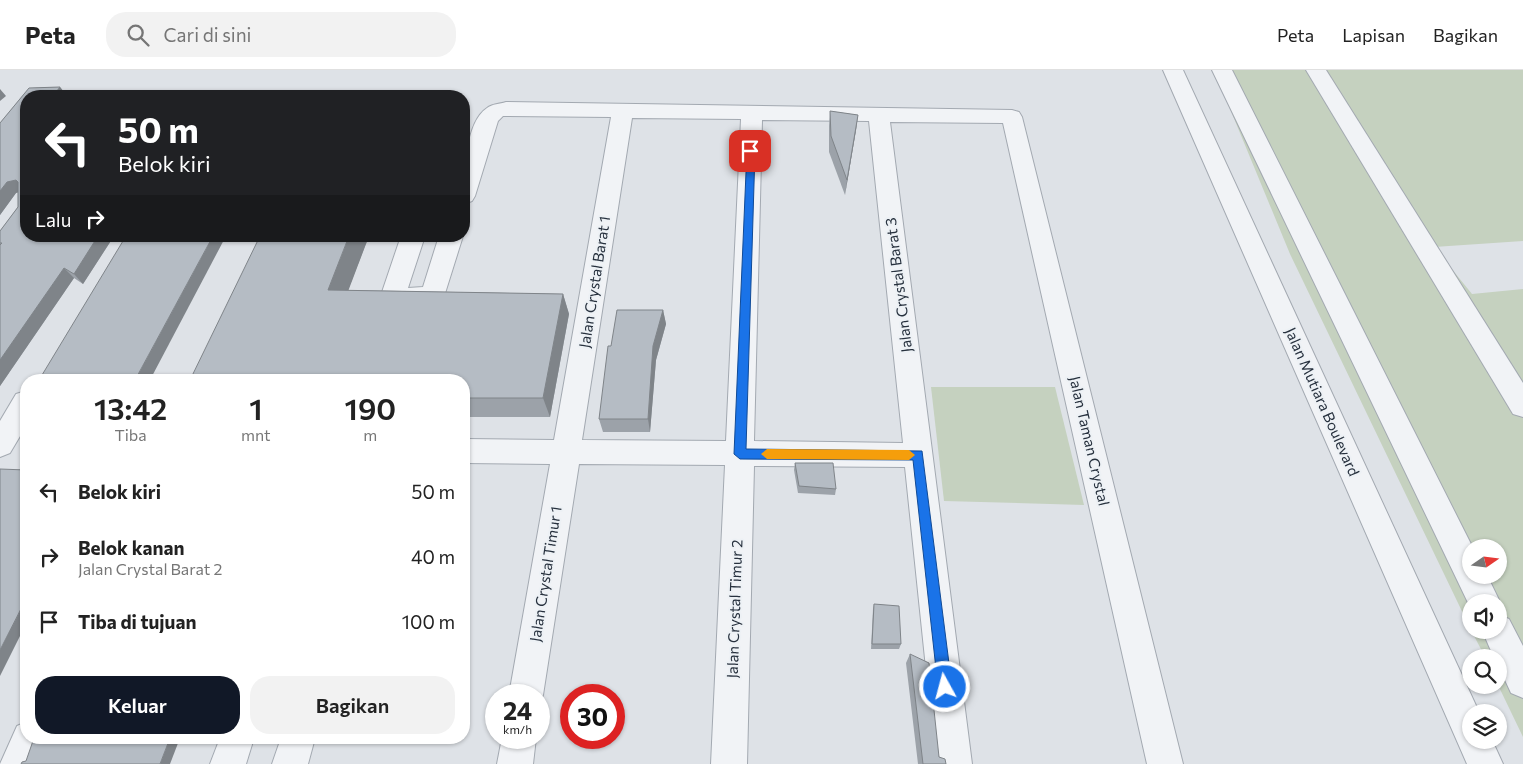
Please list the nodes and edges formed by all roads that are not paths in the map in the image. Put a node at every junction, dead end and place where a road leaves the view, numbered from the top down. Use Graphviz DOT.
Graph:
graph roads {
  1 [pos="1173,70"];
  2 [pos="1222,70"];
  3 [pos="1316,70"];
  4 [pos="623,110"];
  5 [pos="752,113"];
  6 [pos="879,115"];
  7 [pos="470,176"];
  8 [pos="412,242"];
  9 [pos="449,242"];
  10 [pos="1523,406"];
  11 [pos="20,415"];
  12 [pos="7,443"];
  13 [pos="470,451"];
  14 [pos="566,453"];
  15 [pos="740,454"];
  16 [pos="918,455"];
  17 [pos="1480,594"];
  18 [pos="1502,639"];
  19 [pos="1523,681"];
  20 [pos="528,684"];
  21 [pos="1462,714"];
  22 [pos="27,744"];
  23 [pos="235,744"];
  24 [pos="296,744"];
  25 [pos="517,749"];
  26 [pos="1478,749"];
  27 [pos="17,764"];
  28 [pos="228,764"];
  29 [pos="290,764"];
  30 [pos="515,764"];
  31 [pos="730,764"];
  32 [pos="954,764"];
  33 [pos="1165,764"];
  34 [pos="1485,764"];
  1 -- 21 [label="street, Jalan Mutiara Boulevard"];
  2 -- 17 [label="street"];
  3 -- 10 [label="street"];
  4 -- 5 [label="street"];
  4 -- 7 [label="street"];
  4 -- 14 [label="street, Jalan Crystal Barat 1"];
  5 -- 6 [label="street"];
  5 -- 15 [label="street, Jalan Crystal Timur 2"];
  6 -- 16 [label="street, Jalan Crystal Barat 3"];
  6 -- 33 [label="street, Jalan Taman Crystal"];
  8 -- 9 [label="street"];
  11 -- 12 [label="street"];
  13 -- 14 [label="street"];
  14 -- 15 [label="street"];
  14 -- 20 [label="street, Jalan Crystal Timur 1"];
  15 -- 16 [label="street"];
  15 -- 31 [label="street, Jalan Crystal Timur 2"];
  16 -- 32 [label="street, Jalan Crystal Barat 3"];
  18 -- 19 [label="street"];
  22 -- 27 [label="street"];
  23 -- 28 [label="street"];
  24 -- 29 [label="street"];
  25 -- 30 [label="street"];
  26 -- 34 [label="street"];
}
